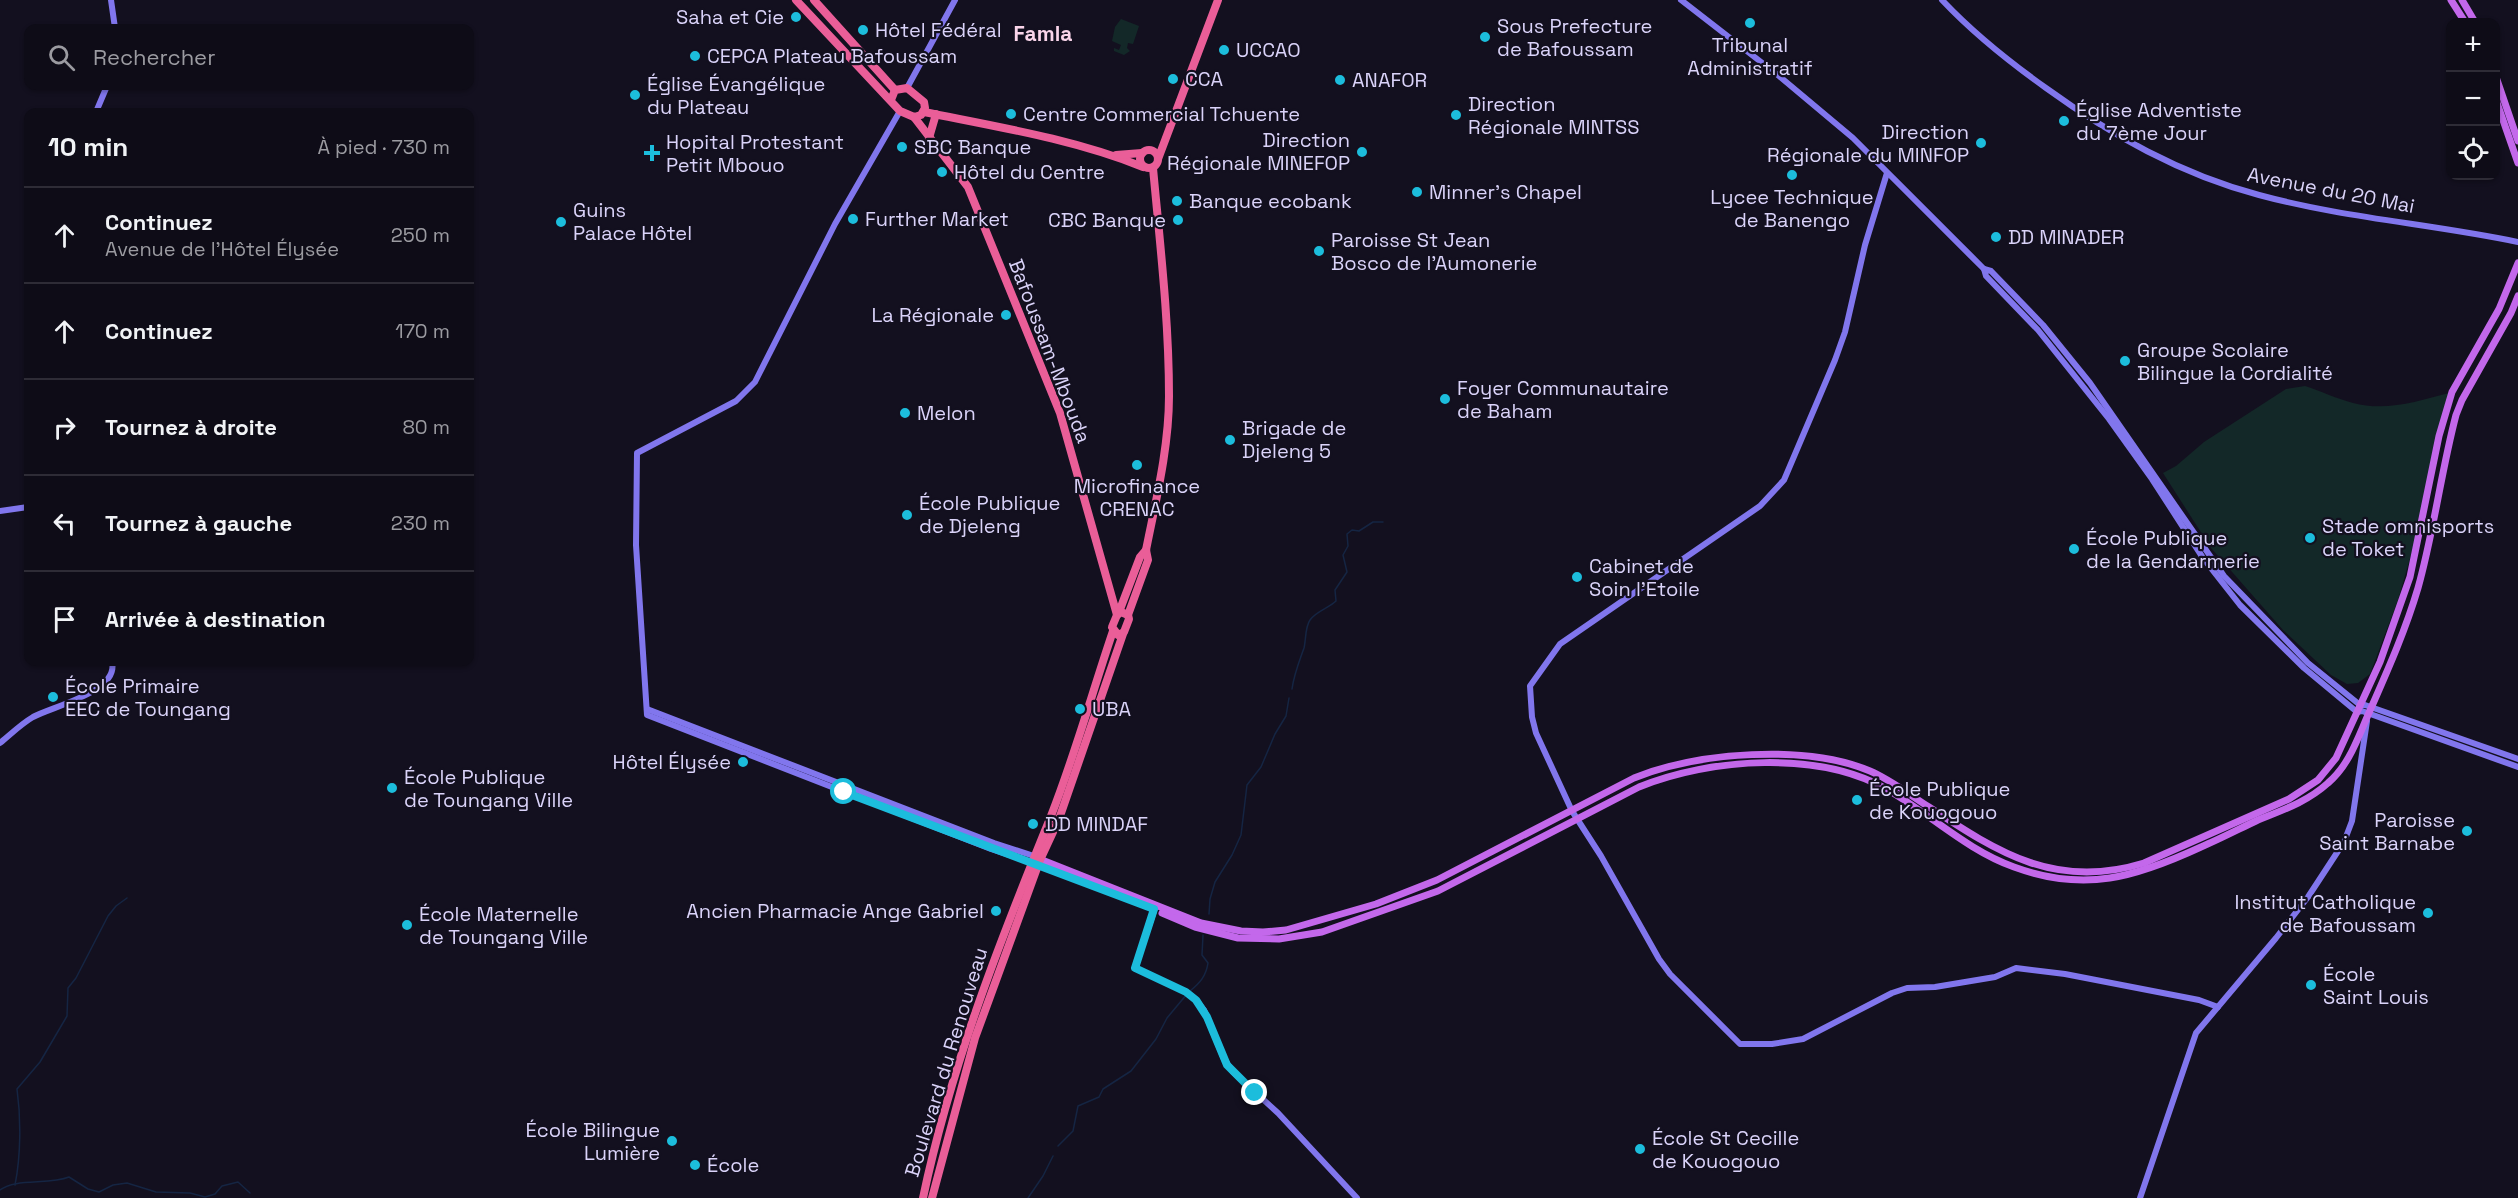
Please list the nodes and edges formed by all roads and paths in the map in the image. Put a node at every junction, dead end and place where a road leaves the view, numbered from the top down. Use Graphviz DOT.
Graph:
graph roads {
  1 [pos="111,0"];
  2 [pos="796,0"];
  3 [pos="814,0"];
  4 [pos="955,0"];
  5 [pos="1218,0"];
  6 [pos="1681,0"];
  7 [pos="1942,0"];
  8 [pos="2451,0"];
  9 [pos="2462,0"];
  10 [pos="2462,18"];
  11 [pos="2473,18"];
  12 [pos="114,24"];
  13 [pos="863,56"];
  14 [pos="855,64"];
  15 [pos="907,88"];
  16 [pos="2500,89"];
  17 [pos="105,90"];
  18 [pos="895,90"];
  19 [pos="891,100"];
  20 [pos="98,108"];
  21 [pos="900,111"];
  22 [pos="924,112"];
  23 [pos="2500,112"];
  24 [pos="936,114"];
  25 [pos="914,117"];
  26 [pos="1166,134"];
  27 [pos="929,138"];
  28 [pos="2518,141"];
  29 [pos="1152,150"];
  30 [pos="1142,153"];
  31 [pos="1113,155"];
  32 [pos="1158,159"];
  33 [pos="2518,164"];
  34 [pos="1148,168"];
  35 [pos="1887,173"];
  36 [pos="2518,242"];
  37 [pos="2518,263"];
  38 [pos="2518,296"];
  39 [pos="24,508"];
  40 [pos="0,511"];
  41 [pos="1121,614"];
  42 [pos="1113,631"];
  43 [pos="1123,633"];
  44 [pos="113,666"];
  45 [pos="1101,689"];
  46 [pos="2359,708"];
  47 [pos="2369,711"];
  48 [pos="0,743"];
  49 [pos="2518,759"];
  50 [pos="2518,767"];
  51 [pos="1572,811"];
  52 [pos="1577,819"];
  53 [pos="1036,861"];
  54 [pos="1155,907"];
  55 [pos="1006,938"];
  56 [pos="2218,1007"];
  57 [pos="923,1198"];
  58 [pos="932,1198"];
  59 [pos="1357,1198"];
  60 [pos="2140,1198"];
  1 -- 12 [label="street"];
  2 -- 14 [label="highway"];
  3 -- 13 [label="highway"];
  4 -- 15 [label="street"];
  5 -- 26 [label="highway"];
  6 -- 35 [label="street"];
  7 -- 36 [label="street, Avenue du 20 Mai"];
  8 -- 10 [label="main road"];
  9 -- 11 [label="main road"];
  13 -- 14 [label="highway"];
  13 -- 18 [label="highway"];
  14 -- 19 [label="highway"];
  15 -- 18 [label="highway"];
  15 -- 22 [label="highway"];
  16 -- 28 [label="main road"];
  17 -- 20 [label="street"];
  18 -- 19 [label="highway"];
  19 -- 21 [label="highway"];
  21 -- 25 [label="highway"];
  21 -- 53 [label="street"];
  22 -- 24 [label="highway"];
  22 -- 25 [label="highway"];
  23 -- 33 [label="main road"];
  24 -- 27 [label="highway"];
  24 -- 31 [label="highway"];
  25 -- 27 [label="highway, Bafoussam-Mbouda"];
  26 -- 29 [label="highway"];
  26 -- 32 [label="highway"];
  27 -- 41 [label="highway, Bafoussam-Mbouda"];
  29 -- 30 [label="highway"];
  29 -- 32 [label="highway"];
  30 -- 31 [label="highway"];
  30 -- 34 [label="highway"];
  31 -- 34 [label="highway"];
  32 -- 34 [label="highway"];
  34 -- 41 [label="highway"];
  35 -- 46 [label="street"];
  35 -- 51 [label="street"];
  37 -- 46 [label="main road"];
  38 -- 47 [label="main road"];
  39 -- 40 [label="street"];
  41 -- 42 [label="highway, Boulevard du Renouveau"];
  41 -- 43 [label="highway, Boulevard du Renouveau"];
  42 -- 43 [label="highway"];
  42 -- 45 [label="highway, Boulevard du Renouveau"];
  43 -- 45 [label="highway, Boulevard du Renouveau"];
  44 -- 48 [label="street"];
  45 -- 53 [label="highway, Boulevard du Renouveau"];
  46 -- 47 [label="street"];
  46 -- 51 [label="main road"];
  47 -- 49 [label="street"];
  47 -- 50 [label="street"];
  47 -- 52 [label="main road"];
  47 -- 56 [label="street"];
  51 -- 52 [label="street"];
  51 -- 54 [label="main road"];
  52 -- 54 [label="main road"];
  52 -- 56 [label="street"];
  53 -- 54 [label="main road"];
  53 -- 55 [label="highway, Boulevard du Renouveau"];
  54 -- 59 [label="street"];
  55 -- 57 [label="highway, Boulevard du Renouveau"];
  55 -- 58 [label="highway, Boulevard du Renouveau"];
  56 -- 60 [label="street"];
}
